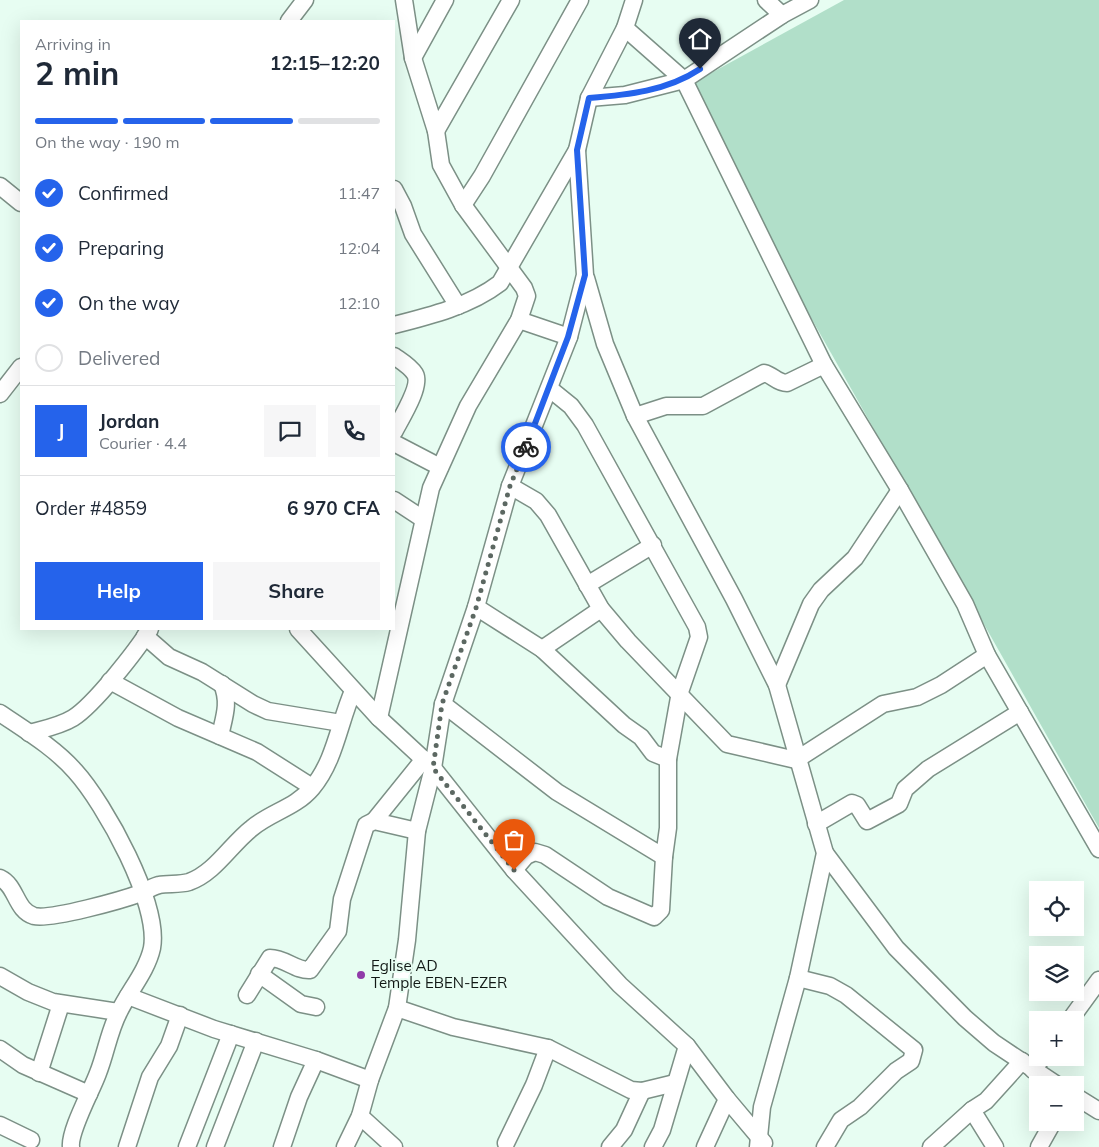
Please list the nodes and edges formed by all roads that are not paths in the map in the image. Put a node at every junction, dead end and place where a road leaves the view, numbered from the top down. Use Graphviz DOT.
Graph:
graph roads {
  1 [pos="305,0"];
  2 [pos="404,0"];
  3 [pos="445,0"];
  4 [pos="511,0"];
  5 [pos="580,0"];
  6 [pos="634,0"];
  7 [pos="766,0"];
  8 [pos="810,0"];
  9 [pos="782,15"];
  10 [pos="290,20"];
  11 [pos="625,28"];
  12 [pos="413,58"];
  13 [pos="684,80"];
  14 [pos="589,98"];
  15 [pos="436,130"];
  16 [pos="577,150"];
  17 [pos="0,186"];
  18 [pos="395,192"];
  19 [pos="20,202"];
  20 [pos="462,205"];
  21 [pos="507,268"];
  22 [pos="585,275"];
  23 [pos="458,306"];
  24 [pos="519,320"];
  25 [pos="395,325"];
  26 [pos="568,337"];
  27 [pos="395,357"];
  28 [pos="824,365"];
  29 [pos="20,368"];
  30 [pos="3,384"];
  31 [pos="550,389"];
  32 [pos="635,416"];
  33 [pos="395,430"];
  34 [pos="395,444"];
  35 [pos="440,467"];
  36 [pos="510,486"];
  37 [pos="900,490"];
  38 [pos="395,501"];
  39 [pos="423,519"];
  40 [pos="654,546"];
  41 [pos="586,586"];
  42 [pos="476,608"];
  43 [pos="602,609"];
  44 [pos="299,630"];
  45 [pos="147,633"];
  46 [pos="542,649"];
  47 [pos="987,655"];
  48 [pos="110,680"];
  49 [pos="222,684"];
  50 [pos="777,685"];
  51 [pos="353,691"];
  52 [pos="680,692"];
  53 [pos="442,704"];
  54 [pos="1020,712"];
  55 [pos="0,713"];
  56 [pos="379,718"];
  57 [pos="341,723"];
  58 [pos="29,733"];
  59 [pos="220,736"];
  60 [pos="668,759"];
  61 [pos="796,760"];
  62 [pos="428,764"];
  63 [pos="312,787"];
  64 [pos="374,821"];
  65 [pos="816,824"];
  66 [pos="417,831"];
  67 [pos="1099,849"];
  68 [pos="825,853"];
  69 [pos="664,857"];
  70 [pos="514,870"];
  71 [pos="0,878"];
  72 [pos="142,893"];
  73 [pos="259,974"];
  74 [pos="0,976"];
  75 [pos="798,978"];
  76 [pos="1099,980"];
  77 [pos="246,995"];
  78 [pos="128,996"];
  79 [pos="62,1004"];
  80 [pos="316,1007"];
  81 [pos="397,1008"];
  82 [pos="1077,1011"];
  83 [pos="118,1012"];
  84 [pos="180,1015"];
  85 [pos="231,1034"];
  86 [pos="256,1041"];
  87 [pos="687,1046"];
  88 [pos="548,1048"];
  89 [pos="0,1049"];
  90 [pos="316,1060"];
  91 [pos="1029,1061"];
  92 [pos="1029,1065"];
  93 [pos="1035,1066"];
  94 [pos="39,1073"];
  95 [pos="1047,1076"];
  96 [pos="370,1080"];
  97 [pos="675,1082"];
  98 [pos="642,1091"];
  99 [pos="89,1094"];
  100 [pos="727,1099"];
  101 [pos="1084,1102"];
  102 [pos="972,1110"];
  103 [pos="1099,1111"];
  104 [pos="360,1116"];
  105 [pos="1,1128"];
  106 [pos="1048,1131"];
  107 [pos="31,1140"];
  108 [pos="506,1143"];
  109 [pos="762,1144"];
  110 [pos="71,1147"];
  111 [pos="127,1147"];
  112 [pos="187,1147"];
  113 [pos="215,1147"];
  114 [pos="282,1147"];
  115 [pos="344,1147"];
  116 [pos="394,1147"];
  117 [pos="610,1147"];
  118 [pos="653,1147"];
  119 [pos="705,1147"];
  120 [pos="825,1147"];
  121 [pos="931,1147"];
  122 [pos="995,1147"];
  123 [pos="1039,1147"];
  1 -- 10 [label="street"];
  2 -- 12 [label="street"];
  3 -- 12 [label="street"];
  4 -- 15 [label="street"];
  5 -- 20 [label="street"];
  6 -- 11 [label="street"];
  7 -- 9 [label="street"];
  8 -- 9 [label="street"];
  9 -- 13 [label="street"];
  11 -- 13 [label="street"];
  11 -- 14 [label="street"];
  12 -- 15 [label="street"];
  13 -- 14 [label="street"];
  13 -- 28 [label="street"];
  14 -- 16 [label="street"];
  15 -- 20 [label="street"];
  16 -- 21 [label="street"];
  16 -- 22 [label="street"];
  17 -- 19 [label="street"];
  18 -- 23 [label="street"];
  20 -- 21 [label="street"];
  21 -- 23 [label="street"];
  21 -- 24 [label="street"];
  22 -- 26 [label="street"];
  22 -- 32 [label="street"];
  23 -- 25 [label="street"];
  24 -- 26 [label="street"];
  24 -- 35 [label="street"];
  26 -- 31 [label="street"];
  27 -- 33 [label="street"];
  28 -- 32 [label="street"];
  28 -- 37 [label="street"];
  29 -- 30 [label="street"];
  31 -- 36 [label="street"];
  31 -- 40 [label="street"];
  32 -- 50 [label="street"];
  34 -- 35 [label="street"];
  35 -- 39 [label="street"];
  36 -- 41 [label="street"];
  36 -- 42 [label="street"];
  37 -- 47 [label="street"];
  37 -- 50 [label="street"];
  38 -- 39 [label="street"];
  39 -- 56 [label="street"];
  40 -- 41 [label="street"];
  40 -- 52 [label="street"];
  41 -- 43 [label="street"];
  42 -- 46 [label="street"];
  42 -- 53 [label="street"];
  43 -- 46 [label="street"];
  43 -- 52 [label="street"];
  44 -- 51 [label="street"];
  45 -- 48 [label="street"];
  45 -- 49 [label="street"];
  46 -- 60 [label="street"];
  47 -- 54 [label="street"];
  47 -- 61 [label="street"];
  48 -- 58 [label="street"];
  48 -- 59 [label="street"];
  49 -- 57 [label="street"];
  49 -- 59 [label="street"];
  50 -- 61 [label="street"];
  51 -- 56 [label="street"];
  51 -- 57 [label="street"];
  52 -- 60 [label="street"];
  52 -- 61 [label="street"];
  53 -- 62 [label="street"];
  53 -- 69 [label="street"];
  54 -- 65 [label="street"];
  54 -- 67 [label="street"];
  55 -- 58 [label="street"];
  56 -- 62 [label="street"];
  57 -- 63 [label="street"];
  58 -- 72 [label="street"];
  59 -- 63 [label="street"];
  60 -- 69 [label="street"];
  61 -- 65 [label="street"];
  62 -- 64 [label="street"];
  62 -- 66 [label="street"];
  62 -- 70 [label="street"];
  63 -- 72 [label="street"];
  64 -- 66 [label="street"];
  64 -- 73 [label="street"];
  65 -- 68 [label="street"];
  66 -- 81 [label="street"];
  68 -- 75 [label="street"];
  68 -- 91 [label="street"];
  69 -- 70 [label="street"];
  70 -- 87 [label="street"];
  71 -- 72 [label="street"];
  72 -- 78 [label="street"];
  73 -- 77 [label="street"];
  73 -- 80 [label="street"];
  74 -- 79 [label="street"];
  75 -- 109 [label="street"];
  75 -- 120 [label="street"];
  76 -- 82 [label="street"];
  78 -- 83 [label="street"];
  78 -- 84 [label="street"];
  79 -- 83 [label="street"];
  79 -- 94 [label="street"];
  81 -- 88 [label="street"];
  81 -- 96 [label="street"];
  83 -- 99 [label="street"];
  84 -- 85 [label="street"];
  84 -- 111 [label="street"];
  85 -- 86 [label="street"];
  85 -- 112 [label="street"];
  86 -- 90 [label="street"];
  86 -- 113 [label="street"];
  87 -- 97 [label="street"];
  87 -- 100 [label="street"];
  88 -- 98 [label="street"];
  88 -- 108 [label="street"];
  89 -- 94 [label="street"];
  90 -- 96 [label="street"];
  90 -- 114 [label="street"];
  92 -- 102 [label="street"];
  93 -- 95 [label="street"];
  94 -- 99 [label="street"];
  96 -- 104 [label="street"];
  97 -- 98 [label="street"];
  97 -- 118 [label="street"];
  98 -- 117 [label="street"];
  99 -- 110 [label="street"];
  100 -- 109 [label="street"];
  100 -- 119 [label="street"];
  101 -- 103 [label="street"];
  102 -- 121 [label="street"];
  102 -- 122 [label="street"];
  104 -- 115 [label="street"];
  104 -- 116 [label="street"];
  105 -- 107 [label="street"];
  106 -- 123 [label="street"];
}
